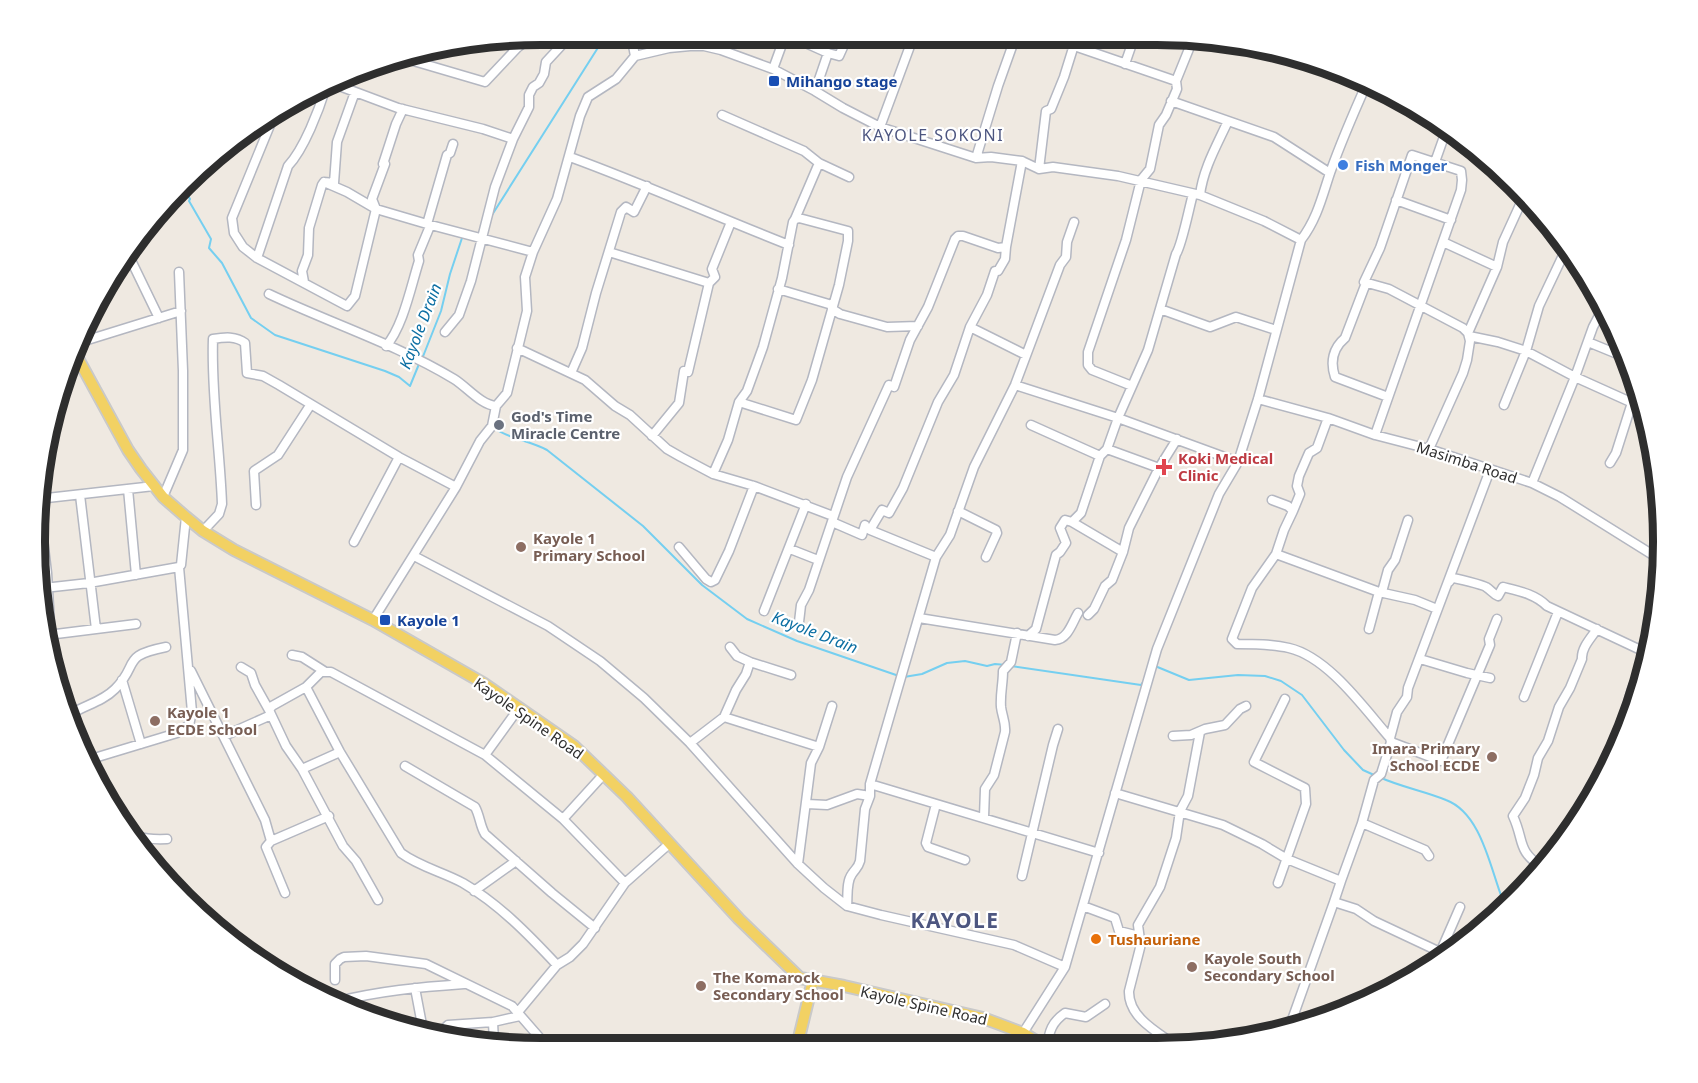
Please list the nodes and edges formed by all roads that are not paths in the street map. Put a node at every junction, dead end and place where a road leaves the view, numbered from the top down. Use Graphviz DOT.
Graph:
graph roads {
  1 [pos="562,45"];
  2 [pos="633,45"];
  3 [pos="782,45"];
  4 [pos="810,45"];
  5 [pos="844,45"];
  6 [pos="908,45"];
  7 [pos="1013,45"];
  8 [pos="1074,45"];
  9 [pos="1132,45"];
  10 [pos="510,46"];
  11 [pos="521,46"];
  12 [pos="1190,46"];
  13 [pos="518,48"];
  14 [pos="828,53"];
  15 [pos="635,56"];
  16 [pos="413,62"];
  17 [pos="1125,64"];
  18 [pos="773,69"];
  19 [pos="1176,81"];
  20 [pos="342,87"];
  21 [pos="1364,90"];
  22 [pos="815,91"];
  23 [pos="355,92"];
  24 [pos="323,95"];
  25 [pos="1171,101"];
  26 [pos="403,109"];
  27 [pos="722,115"];
  28 [pos="1228,121"];
  29 [pos="269,127"];
  30 [pos="880,127"];
  31 [pos="1444,137"];
  32 [pos="513,139"];
  33 [pos="453,144"];
  34 [pos="570,157"];
  35 [pos="976,158"];
  36 [pos="1022,161"];
  37 [pos="1435,162"];
  38 [pos="819,163"];
  39 [pos="1039,169"];
  40 [pos="1330,173"];
  41 [pos="849,177"];
  42 [pos="1141,180"];
  43 [pos="324,182"];
  44 [pos="647,186"];
  45 [pos="1196,195"];
  46 [pos="1396,200"];
  47 [pos="1521,204"];
  48 [pos="376,209"];
  49 [pos="795,219"];
  50 [pos="1451,220"];
  51 [pos="731,222"];
  52 [pos="1074,222"];
  53 [pos="427,224"];
  54 [pos="482,239"];
  55 [pos="1301,240"];
  56 [pos="1443,242"];
  57 [pos="789,245"];
  58 [pos="1006,247"];
  59 [pos="533,252"];
  60 [pos="609,252"];
  61 [pos="1562,257"];
  62 [pos="257,258"];
  63 [pos="132,262"];
  64 [pos="1497,267"];
  65 [pos="178,273"];
  66 [pos="304,282"];
  67 [pos="709,283"];
  68 [pos="1366,283"];
  69 [pos="778,289"];
  70 [pos="269,294"];
  71 [pos="832,307"];
  72 [pos="1421,307"];
  73 [pos="1160,309"];
  74 [pos="182,311"];
  75 [pos="1599,316"];
  76 [pos="159,318"];
  77 [pos="918,326"];
  78 [pos="970,327"];
  79 [pos="1276,330"];
  80 [pos="445,332"];
  81 [pos="1469,335"];
  82 [pos="88,340"];
  83 [pos="1588,342"];
  84 [pos="386,346"];
  85 [pos="518,348"];
  86 [pos="1526,351"];
  87 [pos="1616,353"];
  88 [pos="1026,355"];
  89 [pos="79,361"];
  90 [pos="571,373"];
  91 [pos="1575,377"];
  92 [pos="1016,385"];
  93 [pos="1132,386"];
  94 [pos="1388,397"];
  95 [pos="1258,399"];
  96 [pos="739,402"];
  97 [pos="1632,402"];
  98 [pos="311,404"];
  99 [pos="1504,405"];
  100 [pos="496,406"];
  101 [pos="1118,418"];
  102 [pos="1328,418"];
  103 [pos="1031,425"];
  104 [pos="1375,435"];
  105 [pos="652,436"];
  106 [pos="1177,439"];
  107 [pos="1107,449"];
  108 [pos="1430,449"];
  109 [pos="1100,456"];
  110 [pos="399,457"];
  111 [pos="1238,462"];
  112 [pos="1610,463"];
  113 [pos="1159,468"];
  114 [pos="1490,470"];
  115 [pos="713,474"];
  116 [pos="1532,483"];
  117 [pos="154,486"];
  118 [pos="754,486"];
  119 [pos="456,487"];
  120 [pos="128,489"];
  121 [pos="80,495"];
  122 [pos="163,497"];
  123 [pos="47,498"];
  124 [pos="1272,500"];
  125 [pos="806,504"];
  126 [pos="256,505"];
  127 [pos="958,511"];
  128 [pos="1293,511"];
  129 [pos="186,517"];
  130 [pos="832,519"];
  131 [pos="1408,520"];
  132 [pos="1072,522"];
  133 [pos="865,525"];
  134 [pos="203,531"];
  135 [pos="354,542"];
  136 [pos="678,547"];
  137 [pos="789,549"];
  138 [pos="1123,552"];
  139 [pos="1653,553"];
  140 [pos="1276,554"];
  141 [pos="414,556"];
  142 [pos="936,557"];
  143 [pos="986,557"];
  144 [pos="818,560"];
  145 [pos="179,567"];
  146 [pos="136,575"];
  147 [pos="1449,582"];
  148 [pos="90,583"];
  149 [pos="47,588"];
  150 [pos="1380,592"];
  151 [pos="1437,609"];
  152 [pos="764,611"];
  153 [pos="1558,612"];
  154 [pos="1078,613"];
  155 [pos="1088,615"];
  156 [pos="919,618"];
  157 [pos="1497,619"];
  158 [pos="372,620"];
  159 [pos="799,622"];
  160 [pos="136,624"];
  161 [pos="96,629"];
  162 [pos="1369,629"];
  163 [pos="1597,629"];
  164 [pos="1017,633"];
  165 [pos="54,634"];
  166 [pos="1028,636"];
  167 [pos="166,647"];
  168 [pos="730,647"];
  169 [pos="1641,649"];
  170 [pos="292,655"];
  171 [pos="1420,659"];
  172 [pos="750,662"];
  173 [pos="189,666"];
  174 [pos="241,667"];
  175 [pos="324,671"];
  176 [pos="791,675"];
  177 [pos="1477,676"];
  178 [pos="1491,678"];
  179 [pos="122,680"];
  180 [pos="306,687"];
  181 [pos="1524,697"];
  182 [pos="1285,699"];
  183 [pos="832,706"];
  184 [pos="1246,706"];
  185 [pos="519,708"];
  186 [pos="75,712"];
  187 [pos="270,712"];
  188 [pos="724,717"];
  189 [pos="217,726"];
  190 [pos="1059,729"];
  191 [pos="1200,732"];
  192 [pos="1173,736"];
  193 [pos="1390,740"];
  194 [pos="141,744"];
  195 [pos="690,744"];
  196 [pos="819,747"];
  197 [pos="340,752"];
  198 [pos="485,755"];
  199 [pos="95,758"];
  200 [pos="405,766"];
  201 [pos="302,769"];
  202 [pos="604,774"];
  203 [pos="870,784"];
  204 [pos="1115,793"];
  205 [pos="870,796"];
  206 [pos="807,804"];
  207 [pos="936,804"];
  208 [pos="1180,811"];
  209 [pos="329,816"];
  210 [pos="984,817"];
  211 [pos="563,819"];
  212 [pos="1362,823"];
  213 [pos="1031,834"];
  214 [pos="144,839"];
  215 [pos="166,839"];
  216 [pos="271,841"];
  217 [pos="669,844"];
  218 [pos="1099,853"];
  219 [pos="1429,856"];
  220 [pos="1287,859"];
  221 [pos="965,860"];
  222 [pos="516,861"];
  223 [pos="1536,862"];
  224 [pos="798,864"];
  225 [pos="1022,876"];
  226 [pos="1341,881"];
  227 [pos="625,883"];
  228 [pos="1278,883"];
  229 [pos="474,891"];
  230 [pos="285,893"];
  231 [pos="378,900"];
  232 [pos="1334,902"];
  233 [pos="847,906"];
  234 [pos="1083,906"];
  235 [pos="1460,907"];
  236 [pos="595,928"];
  237 [pos="1140,940"];
  238 [pos="1442,947"];
  239 [pos="1437,951"];
  240 [pos="558,965"];
  241 [pos="1065,967"];
  242 [pos="335,980"];
  243 [pos="813,980"];
  244 [pos="465,984"];
  245 [pos="415,988"];
  246 [pos="348,999"];
  247 [pos="1105,1004"];
  248 [pos="518,1014"];
  249 [pos="1292,1019"];
  250 [pos="493,1022"];
  251 [pos="422,1023"];
  252 [pos="445,1028"];
  253 [pos="1023,1033"];
  254 [pos="494,1036"];
  255 [pos="540,1038"];
  256 [pos="799,1038"];
  257 [pos="1032,1038"];
  258 [pos="1048,1038"];
  259 [pos="1166,1038"];
  1 -- 32 [label="street"];
  2 -- 15 [label="street"];
  3 -- 18 [label="street"];
  4 -- 14 [label="street"];
  5 -- 14 [label="street"];
  6 -- 30 [label="street"];
  7 -- 35 [label="street"];
  8 -- 17 [label="street"];
  8 -- 39 [label="street"];
  9 -- 17 [label="street"];
  10 -- 13 [label="street"];
  11 -- 13 [label="street"];
  12 -- 19 [label="street"];
  13 -- 16 [label="street"];
  14 -- 22 [label="street"];
  15 -- 18 [label="street"];
  15 -- 34 [label="street"];
  17 -- 19 [label="street"];
  18 -- 22 [label="street"];
  19 -- 25 [label="street"];
  20 -- 23 [label="street"];
  21 -- 40 [label="street"];
  22 -- 30 [label="street"];
  23 -- 26 [label="street"];
  23 -- 43 [label="street"];
  24 -- 62 [label="street"];
  25 -- 28 [label="street"];
  25 -- 42 [label="street"];
  26 -- 32 [label="street"];
  26 -- 48 [label="street"];
  27 -- 38 [label="street"];
  28 -- 40 [label="street"];
  28 -- 45 [label="street"];
  29 -- 62 [label="street"];
  30 -- 35 [label="street"];
  31 -- 37 [label="street"];
  32 -- 54 [label="street"];
  33 -- 53 [label="street"];
  34 -- 44 [label="street"];
  34 -- 59 [label="street"];
  35 -- 36 [label="street"];
  36 -- 39 [label="street"];
  36 -- 58 [label="street"];
  37 -- 46 [label="street"];
  37 -- 50 [label="street"];
  38 -- 41 [label="street"];
  38 -- 49 [label="street"];
  39 -- 42 [label="street"];
  40 -- 55 [label="street"];
  42 -- 45 [label="street"];
  42 -- 93 [label="street"];
  43 -- 48 [label="street"];
  43 -- 66 [label="street"];
  44 -- 51 [label="street"];
  44 -- 60 [label="street"];
  45 -- 55 [label="street"];
  45 -- 73 [label="street"];
  46 -- 50 [label="street"];
  46 -- 68 [label="street"];
  47 -- 64 [label="street"];
  48 -- 53 [label="street"];
  48 -- 66 [label="street"];
  49 -- 57 [label="street"];
  49 -- 71 [label="street"];
  50 -- 56 [label="street"];
  51 -- 57 [label="street"];
  51 -- 67 [label="street"];
  52 -- 88 [label="street"];
  53 -- 54 [label="street"];
  53 -- 84 [label="street"];
  54 -- 59 [label="street"];
  54 -- 80 [label="street"];
  55 -- 79 [label="street"];
  56 -- 64 [label="street"];
  56 -- 72 [label="street"];
  57 -- 69 [label="street"];
  58 -- 77 [label="street"];
  58 -- 78 [label="street"];
  59 -- 85 [label="street"];
  60 -- 67 [label="street"];
  60 -- 90 [label="street"];
  61 -- 86 [label="street"];
  62 -- 66 [label="street"];
  63 -- 76 [label="street"];
  64 -- 81 [label="street"];
  65 -- 74 [label="street"];
  67 -- 105 [label="street"];
  68 -- 72 [label="street"];
  68 -- 94 [label="street"];
  69 -- 71 [label="street"];
  69 -- 96 [label="street"];
  70 -- 84 [label="street"];
  71 -- 77 [label="street"];
  71 -- 96 [label="street"];
  72 -- 81 [label="street"];
  72 -- 94 [label="street"];
  73 -- 79 [label="street"];
  73 -- 93 [label="street"];
  74 -- 76 [label="street"];
  74 -- 122 [label="street"];
  75 -- 83 [label="street"];
  76 -- 82 [label="street"];
  77 -- 130 [label="street"];
  78 -- 88 [label="street"];
  78 -- 142 [label="street"];
  79 -- 95 [label="street"];
  81 -- 86 [label="street"];
  81 -- 108 [label="street"];
  83 -- 87 [label="street"];
  83 -- 91 [label="street"];
  84 -- 100 [label="street"];
  85 -- 90 [label="street"];
  85 -- 100 [label="street"];
  86 -- 91 [label="street"];
  86 -- 99 [label="street"];
  88 -- 92 [label="street"];
  89 -- 117 [label="main road, Kayole Spine Road"];
  90 -- 105 [label="street"];
  91 -- 97 [label="street"];
  91 -- 116 [label="street"];
  92 -- 101 [label="street"];
  92 -- 127 [label="street"];
  93 -- 101 [label="street"];
  94 -- 104 [label="street"];
  95 -- 102 [label="street, Masimba Road"];
  95 -- 111 [label="street"];
  96 -- 115 [label="street"];
  97 -- 112 [label="street"];
  98 -- 110 [label="street"];
  98 -- 126 [label="street"];
  98 -- 134 [label="street"];
  100 -- 119 [label="street"];
  101 -- 106 [label="street"];
  101 -- 107 [label="street"];
  102 -- 104 [label="street, Masimba Road"];
  102 -- 128 [label="street"];
  103 -- 109 [label="street"];
  104 -- 108 [label="street, Masimba Road"];
  105 -- 115 [label="street"];
  106 -- 111 [label="street"];
  106 -- 113 [label="street"];
  107 -- 109 [label="street"];
  107 -- 113 [label="street"];
  108 -- 114 [label="street, Masimba Road"];
  109 -- 132 [label="street"];
  110 -- 119 [label="street"];
  110 -- 135 [label="street"];
  111 -- 204 [label="street"];
  113 -- 138 [label="street"];
  114 -- 116 [label="street, Masimba Road"];
  114 -- 147 [label="street"];
  115 -- 118 [label="street"];
  116 -- 139 [label="street, Masimba Road"];
  117 -- 120 [label="street"];
  117 -- 122 [label="main road, Kayole Spine Road"];
  118 -- 125 [label="street"];
  118 -- 136 [label="street"];
  119 -- 141 [label="street"];
  120 -- 121 [label="street"];
  120 -- 146 [label="street"];
  121 -- 123 [label="street"];
  121 -- 148 [label="street"];
  122 -- 129 [label="main road, Kayole Spine Road"];
  124 -- 128 [label="street"];
  125 -- 130 [label="street"];
  125 -- 137 [label="street"];
  127 -- 142 [label="street"];
  127 -- 143 [label="street"];
  128 -- 140 [label="street"];
  129 -- 134 [label="main road, Kayole Spine Road"];
  129 -- 145 [label="street"];
  130 -- 133 [label="street"];
  130 -- 144 [label="street"];
  131 -- 150 [label="street"];
  132 -- 138 [label="street"];
  132 -- 166 [label="street"];
  134 -- 158 [label="main road, Kayole Spine Road"];
  137 -- 144 [label="street"];
  137 -- 152 [label="street"];
  138 -- 155 [label="street"];
  140 -- 150 [label="street"];
  140 -- 193 [label="street"];
  141 -- 158 [label="street"];
  141 -- 195 [label="street"];
  142 -- 156 [label="street"];
  144 -- 159 [label="street"];
  145 -- 146 [label="street"];
  145 -- 173 [label="street"];
  146 -- 148 [label="street"];
  147 -- 151 [label="street"];
  147 -- 153 [label="street"];
  148 -- 149 [label="street"];
  148 -- 161 [label="street"];
  150 -- 151 [label="street"];
  150 -- 162 [label="street"];
  151 -- 171 [label="street"];
  153 -- 163 [label="street"];
  153 -- 181 [label="street"];
  154 -- 166 [label="street"];
  156 -- 164 [label="street"];
  156 -- 203 [label="street"];
  157 -- 177 [label="street"];
  158 -- 185 [label="main road, Kayole Spine Road"];
  160 -- 161 [label="street"];
  161 -- 165 [label="street"];
  163 -- 169 [label="street"];
  163 -- 223 [label="street"];
  164 -- 166 [label="street"];
  164 -- 210 [label="street"];
  167 -- 179 [label="street"];
  168 -- 172 [label="street"];
  170 -- 175 [label="street"];
  171 -- 177 [label="street"];
  171 -- 193 [label="street"];
  172 -- 176 [label="street"];
  172 -- 188 [label="street"];
  173 -- 189 [label="street"];
  173 -- 194 [label="street"];
  174 -- 187 [label="street"];
  175 -- 180 [label="street"];
  175 -- 198 [label="street"];
  177 -- 178 [label="street"];
  177 -- 193 [label="street"];
  179 -- 186 [label="street"];
  179 -- 194 [label="street"];
  180 -- 187 [label="street"];
  180 -- 197 [label="street"];
  182 -- 220 [label="street"];
  183 -- 196 [label="street"];
  184 -- 191 [label="street"];
  185 -- 198 [label="street"];
  185 -- 202 [label="main road, Kayole Spine Road"];
  187 -- 189 [label="street"];
  187 -- 201 [label="street"];
  188 -- 195 [label="street"];
  188 -- 196 [label="street"];
  189 -- 216 [label="street"];
  190 -- 213 [label="street"];
  191 -- 192 [label="street"];
  191 -- 208 [label="street"];
  193 -- 212 [label="street"];
  194 -- 199 [label="street"];
  195 -- 224 [label="street"];
  196 -- 206 [label="street"];
  197 -- 201 [label="street"];
  197 -- 229 [label="street"];
  198 -- 211 [label="street"];
  200 -- 222 [label="street"];
  201 -- 209 [label="street"];
  202 -- 211 [label="street"];
  202 -- 217 [label="main road, Kayole Spine Road"];
  203 -- 205 [label="street"];
  203 -- 207 [label="street"];
  204 -- 208 [label="street"];
  204 -- 218 [label="street"];
  205 -- 206 [label="street"];
  205 -- 233 [label="street"];
  206 -- 224 [label="street"];
  207 -- 210 [label="street"];
  207 -- 221 [label="street"];
  208 -- 220 [label="street"];
  208 -- 237 [label="street"];
  209 -- 216 [label="street"];
  209 -- 231 [label="street"];
  210 -- 213 [label="street"];
  211 -- 227 [label="street"];
  212 -- 219 [label="street"];
  212 -- 226 [label="street"];
  213 -- 218 [label="street"];
  213 -- 225 [label="street"];
  214 -- 215 [label="street"];
  216 -- 230 [label="street"];
  217 -- 227 [label="street"];
  217 -- 243 [label="main road, Kayole Spine Road"];
  218 -- 234 [label="street"];
  220 -- 226 [label="street"];
  220 -- 228 [label="street"];
  222 -- 229 [label="street"];
  222 -- 236 [label="street"];
  224 -- 233 [label="street"];
  226 -- 232 [label="street"];
  227 -- 236 [label="street"];
  229 -- 240 [label="street"];
  232 -- 239 [label="street"];
  232 -- 249 [label="street"];
  233 -- 241 [label="street"];
  234 -- 237 [label="street"];
  234 -- 241 [label="street"];
  235 -- 238 [label="street"];
  236 -- 240 [label="street"];
  237 -- 259 [label="street"];
  240 -- 248 [label="street"];
  241 -- 253 [label="street"];
  242 -- 244 [label="street"];
  243 -- 253 [label="main road, Kayole Spine Road"];
  243 -- 256 [label="main road"];
  244 -- 245 [label="street"];
  244 -- 248 [label="street"];
  245 -- 246 [label="street"];
  245 -- 251 [label="street"];
  247 -- 258 [label="street"];
  248 -- 250 [label="street"];
  248 -- 255 [label="street"];
  250 -- 252 [label="street"];
  250 -- 254 [label="street"];
  253 -- 257 [label="main road, Kayole Spine Road"];
}
